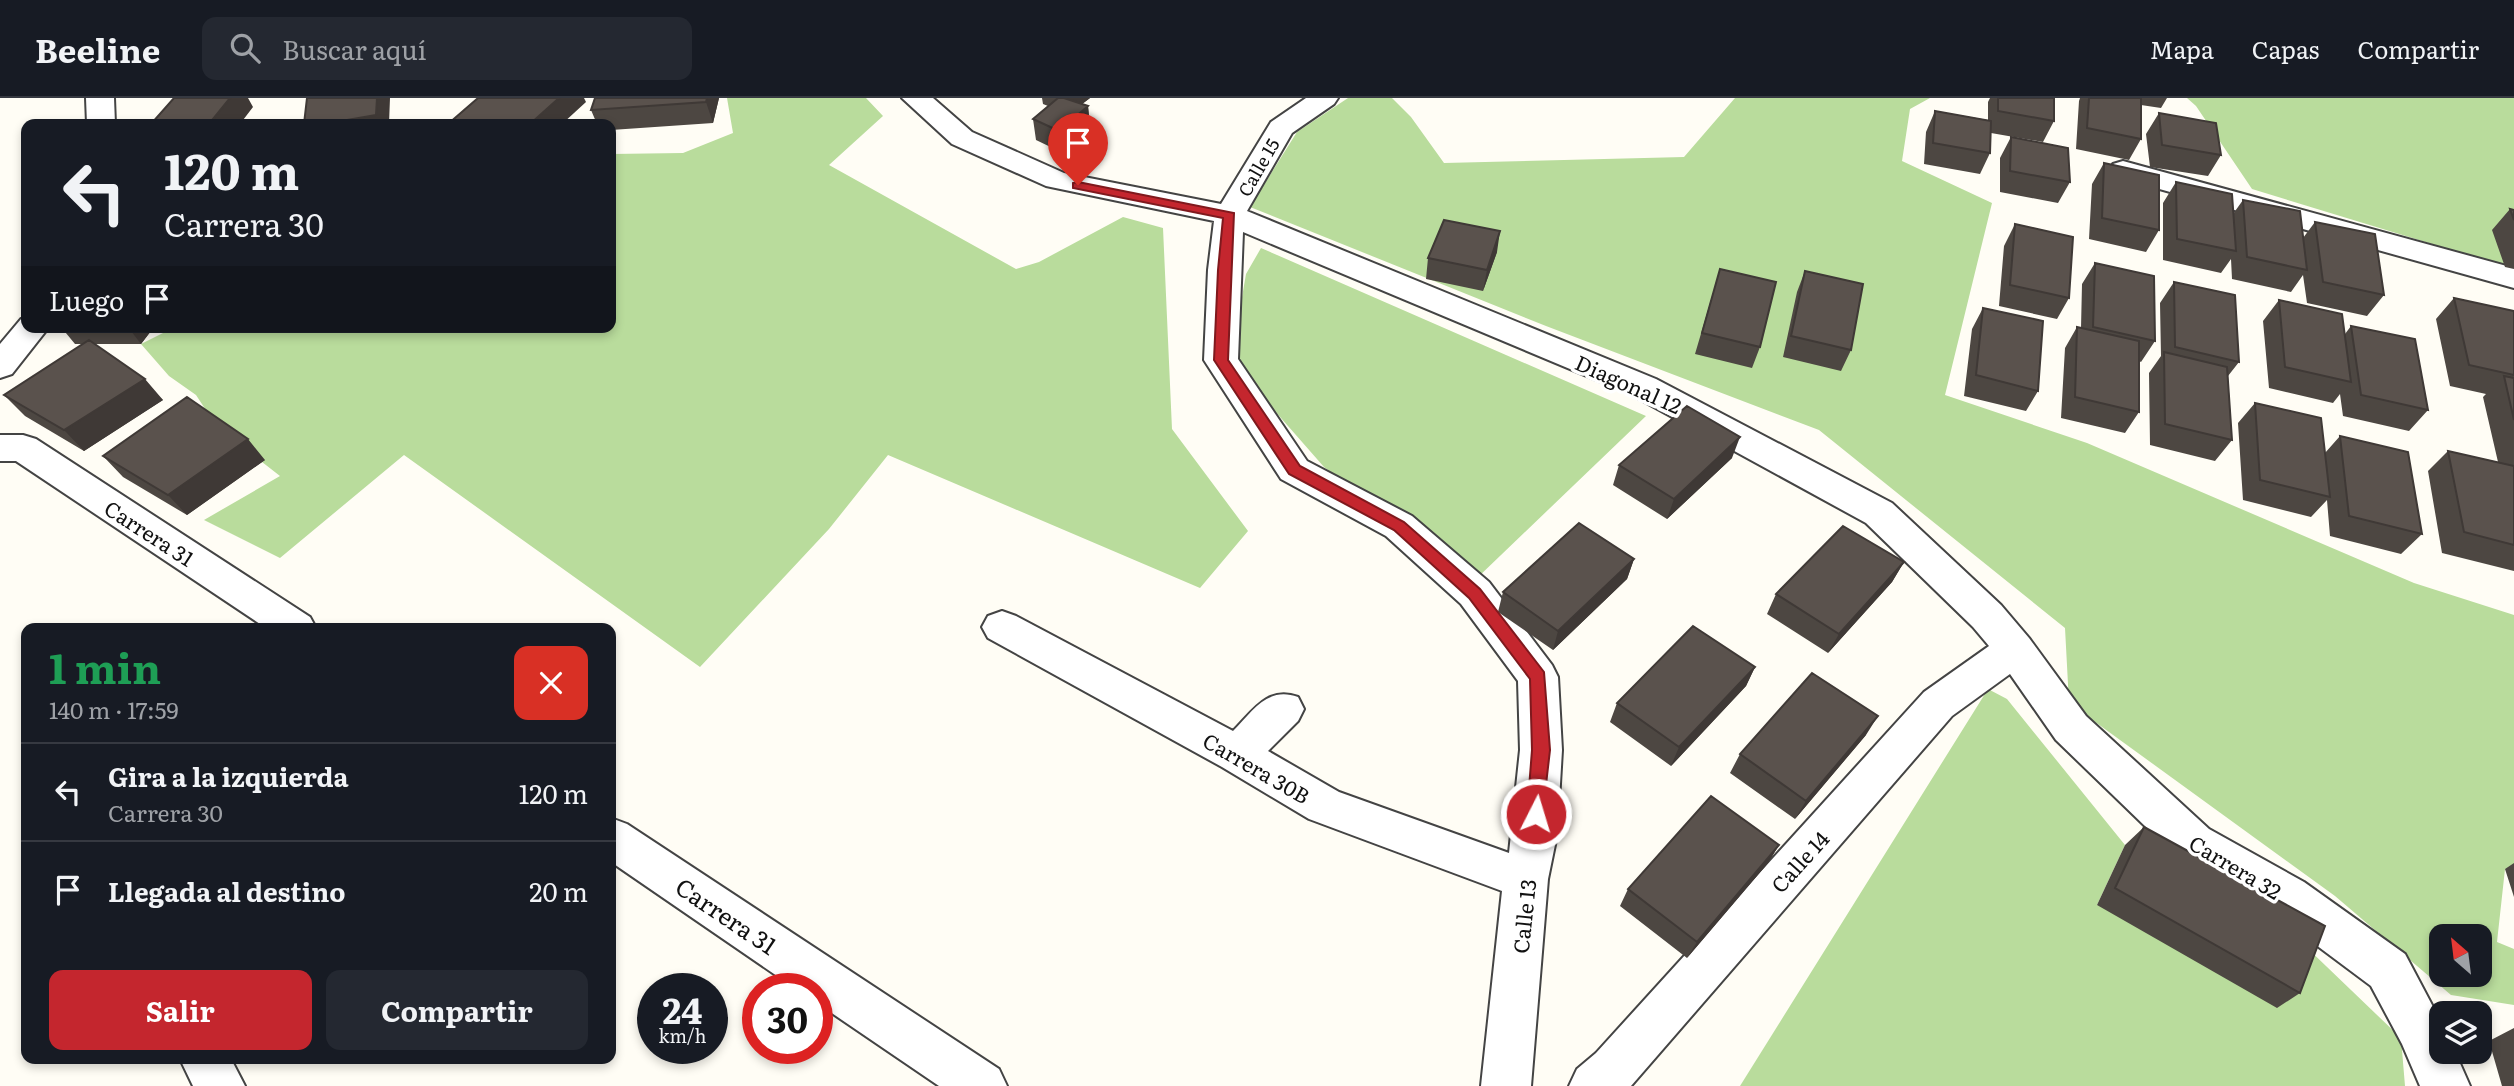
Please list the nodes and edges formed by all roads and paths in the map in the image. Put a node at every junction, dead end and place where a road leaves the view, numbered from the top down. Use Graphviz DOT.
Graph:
graph roads {
  1 [pos="100,98"];
  2 [pos="916,98"];
  3 [pos="1324,98"];
  4 [pos="101,119"];
  5 [pos="2123,170"];
  6 [pos="1230,215"];
  7 [pos="2514,278"];
  8 [pos="28,333"];
  9 [pos="0,366"];
  10 [pos="0,448"];
  11 [pos="288,623"];
  12 [pos="1002,626"];
  13 [pos="2015,649"];
  14 [pos="1283,709"];
  15 [pos="1237,754"];
  16 [pos="616,841"];
  17 [pos="1525,879"];
  18 [pos="207,1064"];
  19 [pos="220,1086"];
  20 [pos="982,1086"];
  21 [pos="1506,1086"];
  22 [pos="1594,1086"];
  23 [pos="2445,1086"];
  1 -- 4 [label="street"];
  2 -- 6 [label="street, Diagonal 12"];
  3 -- 6 [label="street, Calle 15"];
  5 -- 7 [label="street"];
  6 -- 13 [label="street, Diagonal 12"];
  6 -- 17 [label="street, Calle 13"];
  8 -- 9 [label="street"];
  10 -- 11 [label="street, Carrera 31"];
  12 -- 15 [label="street, Carrera 30B"];
  13 -- 22 [label="street, Calle 14"];
  13 -- 23 [label="street, Carrera 32"];
  14 -- 15 [label="street"];
  15 -- 17 [label="street, Carrera 30B"];
  16 -- 20 [label="street, Carrera 31"];
  17 -- 21 [label="street, Calle 13"];
  18 -- 19 [label="street"];
}
